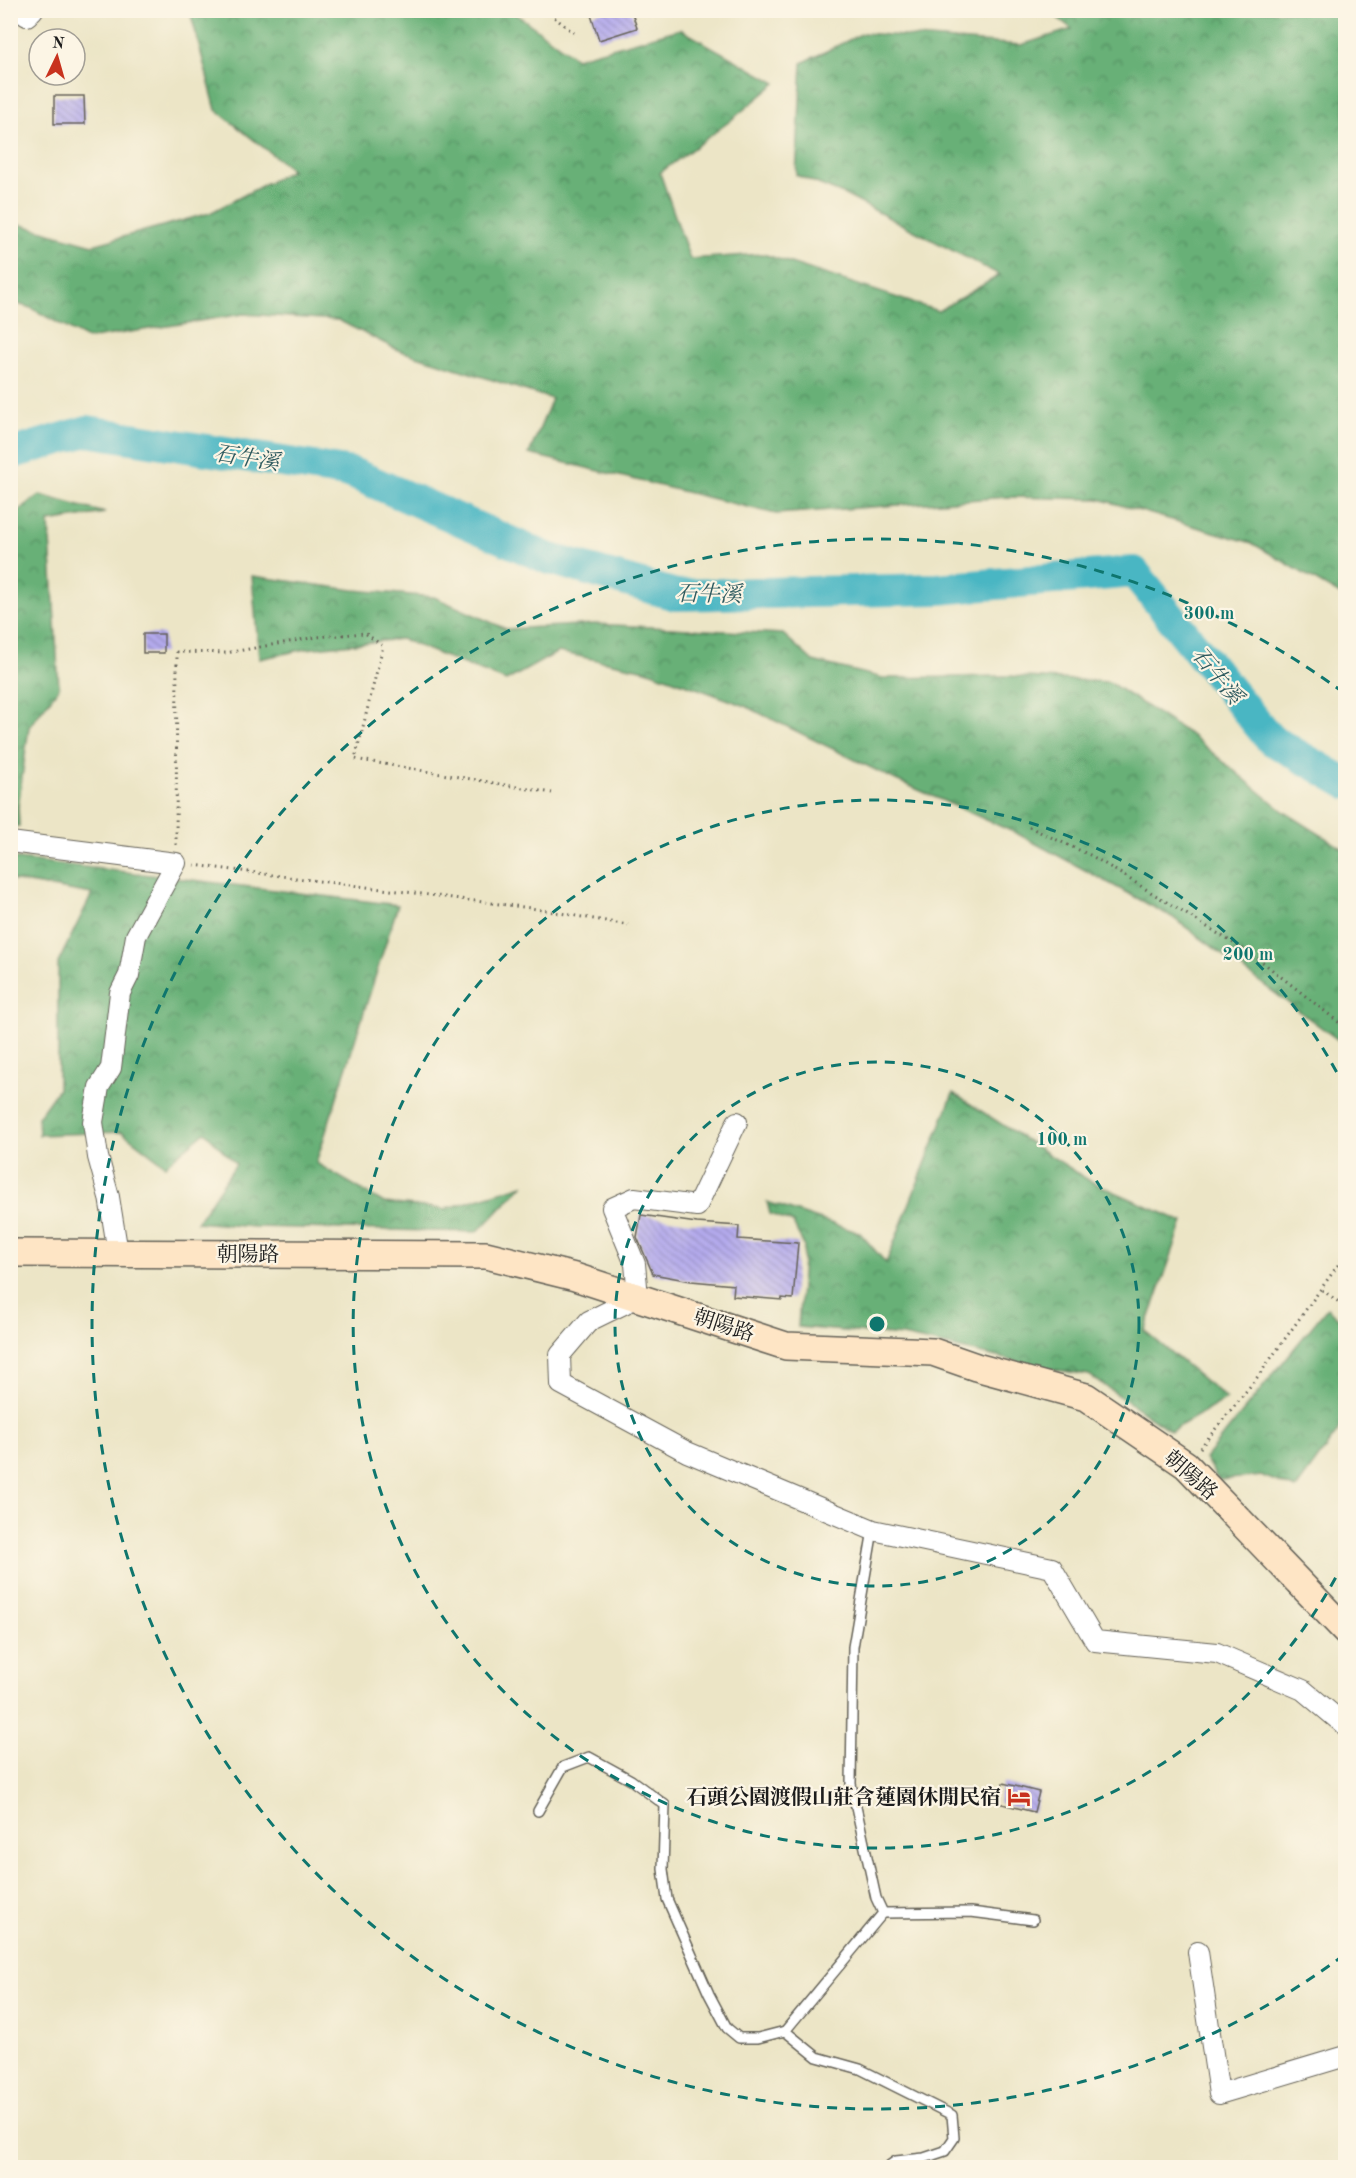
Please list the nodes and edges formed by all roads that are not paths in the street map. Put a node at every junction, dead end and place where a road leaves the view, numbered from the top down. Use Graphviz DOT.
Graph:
graph roads {
  1 [pos="18,10"];
  2 [pos="33,10"];
  3 [pos="12,841"];
  4 [pos="737,1122"];
  5 [pos="10,1253"];
  6 [pos="118,1253"];
  7 [pos="638,1297"];
  8 [pos="873,1530"];
  9 [pos="1346,1631"];
  10 [pos="1346,1726"];
  11 [pos="538,1811"];
  12 [pos="883,1913"];
  13 [pos="1033,1920"];
  14 [pos="1198,1952"];
  15 [pos="785,2031"];
  16 [pos="1346,2056"];
  17 [pos="886,2168"];
  1 -- 2 [label="street"];
  3 -- 6 [label="street"];
  4 -- 7 [label="street"];
  5 -- 6 [label="main road, 朝陽路"];
  6 -- 7 [label="main road, 朝陽路"];
  7 -- 8 [label="street"];
  7 -- 9 [label="main road, 朝陽路"];
  8 -- 10 [label="street"];
  8 -- 12 [label="lane"];
  11 -- 15 [label="lane"];
  12 -- 13 [label="lane"];
  12 -- 15 [label="lane"];
  14 -- 16 [label="street"];
  15 -- 17 [label="lane"];
}
